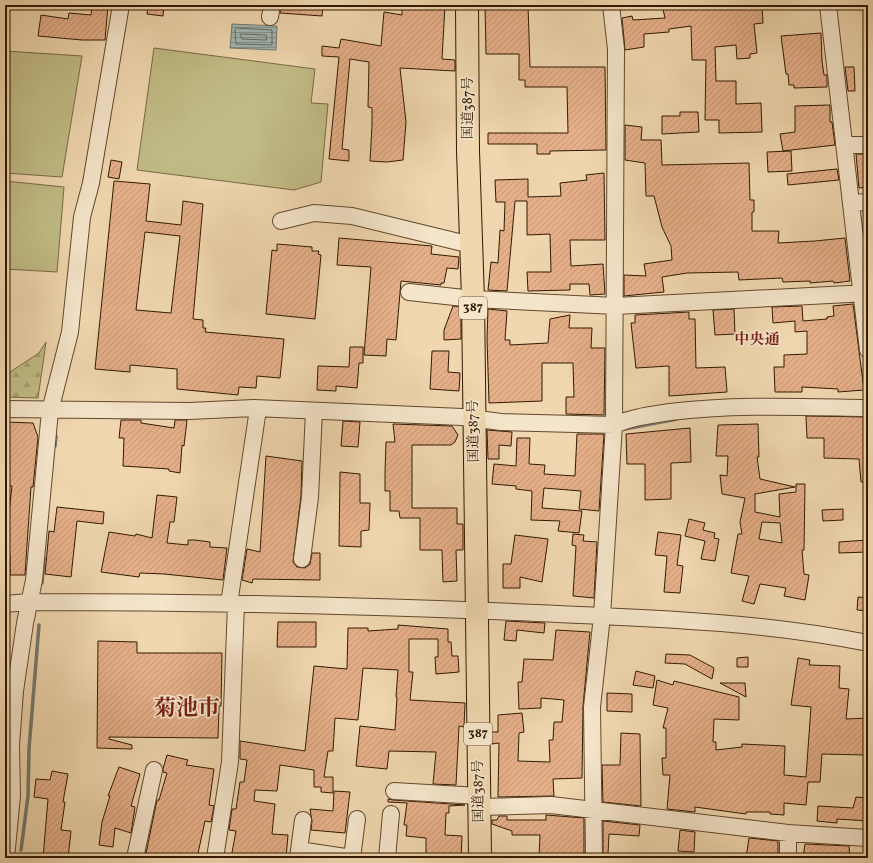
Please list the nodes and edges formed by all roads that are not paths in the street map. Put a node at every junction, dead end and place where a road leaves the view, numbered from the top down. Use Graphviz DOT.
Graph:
graph roads {
  1 [pos="121,5"];
  2 [pos="467,5"];
  3 [pos="611,5"];
  4 [pos="828,5"];
  5 [pos="844,145"];
  6 [pos="868,145"];
  7 [pos="868,202"];
  8 [pos="851,203"];
  9 [pos="282,221"];
  10 [pos="471,245"];
  11 [pos="409,292"];
  12 [pos="865,293"];
  13 [pos="473,299"];
  14 [pos="616,306"];
  15 [pos="868,350"];
  16 [pos="868,408"];
  17 [pos="5,409"];
  18 [pos="258,409"];
  19 [pos="50,411"];
  20 [pos="314,411"];
  21 [pos="474,418"];
  22 [pos="614,425"];
  23 [pos="302,559"];
  24 [pos="29,602"];
  25 [pos="5,604"];
  26 [pos="232,604"];
  27 [pos="477,610"];
  28 [pos="602,616"];
  29 [pos="868,643"];
  30 [pos="154,770"];
  31 [pos="394,791"];
  32 [pos="479,801"];
  33 [pos="595,809"];
  34 [pos="392,814"];
  35 [pos="357,818"];
  36 [pos="303,820"];
  37 [pos="788,833"];
  38 [pos="868,838"];
  39 [pos="298,854"];
  40 [pos="6,858"];
  41 [pos="135,858"];
  42 [pos="215,858"];
  43 [pos="352,858"];
  44 [pos="387,858"];
  45 [pos="480,858"];
  46 [pos="594,858"];
  47 [pos="788,858"];
  1 -- 19 [label="street"];
  2 -- 10 [label="highway, 国道387号 / 387"];
  3 -- 14 [label="street"];
  4 -- 5 [label="street"];
  5 -- 6 [label="street"];
  5 -- 8 [label="street"];
  7 -- 8 [label="street"];
  8 -- 12 [label="street"];
  9 -- 10 [label="street"];
  10 -- 13 [label="highway, 国道387号 / 387"];
  11 -- 13 [label="street"];
  12 -- 14 [label="street"];
  12 -- 15 [label="street"];
  13 -- 14 [label="street"];
  13 -- 21 [label="highway, 国道387号 / 387"];
  14 -- 22 [label="street"];
  16 -- 22 [label="street"];
  17 -- 19 [label="street"];
  18 -- 19 [label="street"];
  18 -- 20 [label="street"];
  18 -- 26 [label="street"];
  19 -- 24 [label="street"];
  20 -- 21 [label="street"];
  20 -- 23 [label="street"];
  21 -- 22 [label="street"];
  21 -- 27 [label="highway, 国道387号 / 387"];
  22 -- 28 [label="street"];
  24 -- 25 [label="street"];
  24 -- 26 [label="street"];
  24 -- 40 [label="street"];
  26 -- 27 [label="street"];
  26 -- 42 [label="street"];
  27 -- 28 [label="street"];
  27 -- 32 [label="highway, 国道387号 / 387"];
  28 -- 29 [label="street"];
  28 -- 33 [label="street"];
  30 -- 41 [label="street"];
  31 -- 32 [label="street"];
  32 -- 33 [label="street"];
  32 -- 45 [label="highway, 国道387号 / 387"];
  33 -- 37 [label="street"];
  33 -- 46 [label="street"];
  34 -- 44 [label="street"];
  35 -- 43 [label="street"];
  36 -- 39 [label="street"];
  37 -- 38 [label="street"];
  37 -- 47 [label="street"];
  39 -- 43 [label="street"];
}
